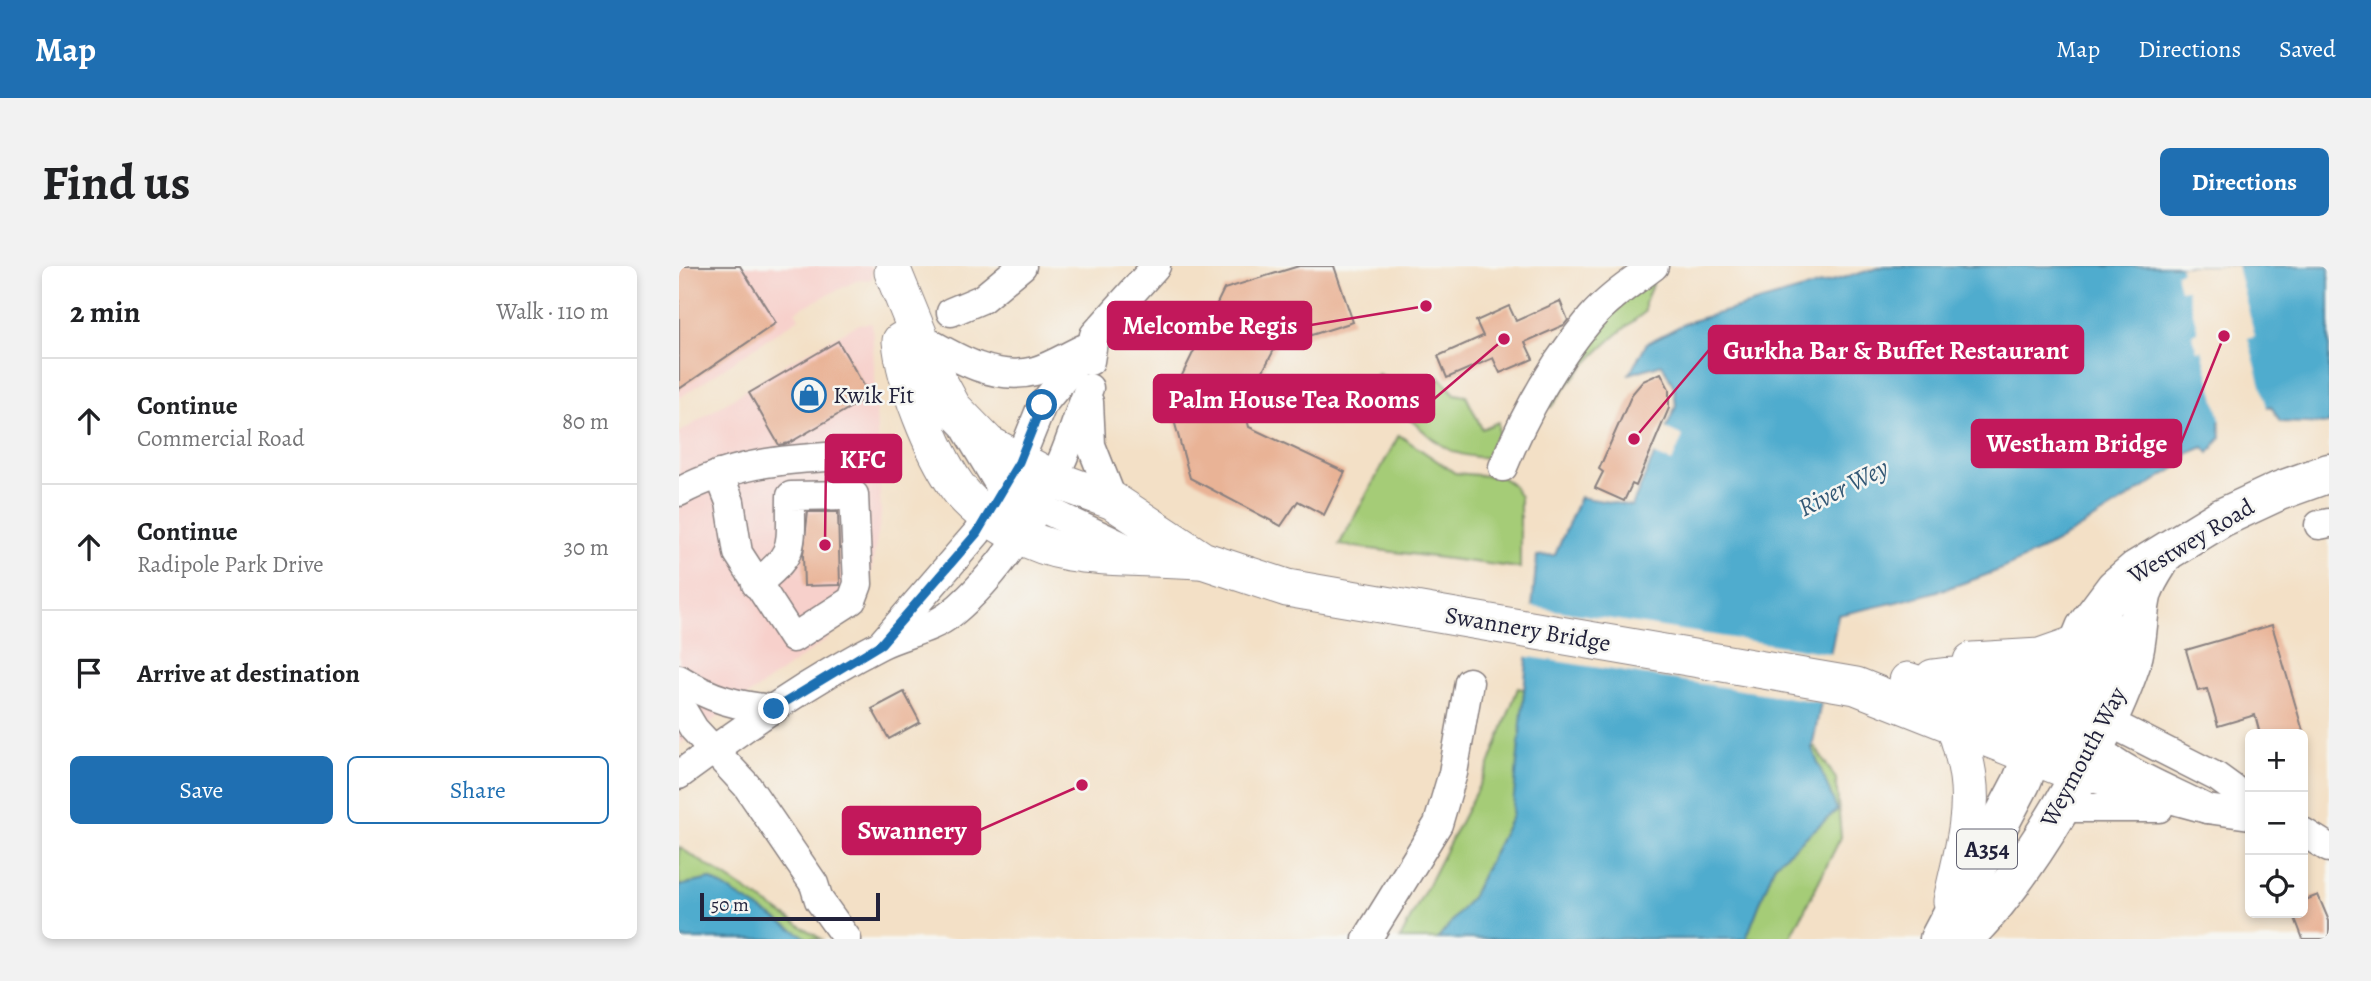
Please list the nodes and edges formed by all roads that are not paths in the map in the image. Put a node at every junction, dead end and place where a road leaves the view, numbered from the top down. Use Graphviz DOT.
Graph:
graph roads {
  1 [pos="1022,266"];
  2 [pos="1156,266"];
  3 [pos="1654,266"];
  4 [pos="893,269"];
  5 [pos="951,312"];
  6 [pos="921,338"];
  7 [pos="1091,345"];
  8 [pos="1089,388"];
  9 [pos="863,455"];
  10 [pos="1503,467"];
  11 [pos="2329,473"];
  12 [pos="719,474"];
  13 [pos="679,492"];
  14 [pos="1020,498"];
  15 [pos="1112,501"];
  16 [pos="2164,554"];
  17 [pos="1202,560"];
  18 [pos="756,584"];
  19 [pos="2077,644"];
  20 [pos="679,679"];
  21 [pos="1469,682"];
  22 [pos="1881,686"];
  23 [pos="679,704"];
  24 [pos="774,709"];
  25 [pos="1955,725"];
  26 [pos="2068,748"];
  27 [pos="713,750"];
  28 [pos="679,775"];
  29 [pos="2245,797"];
  30 [pos="2207,809"];
  31 [pos="2245,814"];
  32 [pos="2308,835"];
  33 [pos="2329,847"];
  34 [pos="1950,932"];
  35 [pos="847,939"];
  36 [pos="1367,939"];
  1 -- 5 [label="street"];
  2 -- 7 [label="street"];
  3 -- 10 [label="street"];
  4 -- 6 [label="main road"];
  4 -- 14 [label="main road"];
  6 -- 7 [label="street"];
  6 -- 14 [label="main road"];
  7 -- 8 [label="street"];
  7 -- 14 [label="street"];
  8 -- 14 [label="street"];
  8 -- 15 [label="street"];
  9 -- 12 [label="street"];
  11 -- 16 [label="highway, Westwey Road / A354"];
  12 -- 13 [label="street"];
  12 -- 18 [label="street"];
  14 -- 15 [label="main road, Swannery Bridge"];
  14 -- 17 [label="main road, Swannery Bridge"];
  14 -- 24 [label="street"];
  15 -- 17 [label="main road, Swannery Bridge"];
  16 -- 19 [label="highway, Westwey Road / A354"];
  16 -- 26 [label="highway, Weymouth Way / A354"];
  17 -- 22 [label="main road, Swannery Bridge"];
  18 -- 18 [label="street"];
  19 -- 22 [label="main road"];
  19 -- 26 [label="highway, Westwey Road / A354"];
  20 -- 24 [label="street"];
  21 -- 36 [label="street"];
  22 -- 25 [label="main road, Swannery Bridge"];
  22 -- 26 [label="main road"];
  23 -- 27 [label="street"];
  24 -- 27 [label="street"];
  25 -- 26 [label="main road, Swannery Bridge"];
  25 -- 34 [label="main road"];
  26 -- 29 [label="street"];
  26 -- 30 [label="street"];
  26 -- 30 [label="street"];
  26 -- 34 [label="highway, Weymouth Way / A354"];
  26 -- 34 [label="highway, Weymouth Way / A354"];
  27 -- 28 [label="street"];
  27 -- 35 [label="street"];
  30 -- 31 [label="street"];
  32 -- 33 [label="street"];
}
